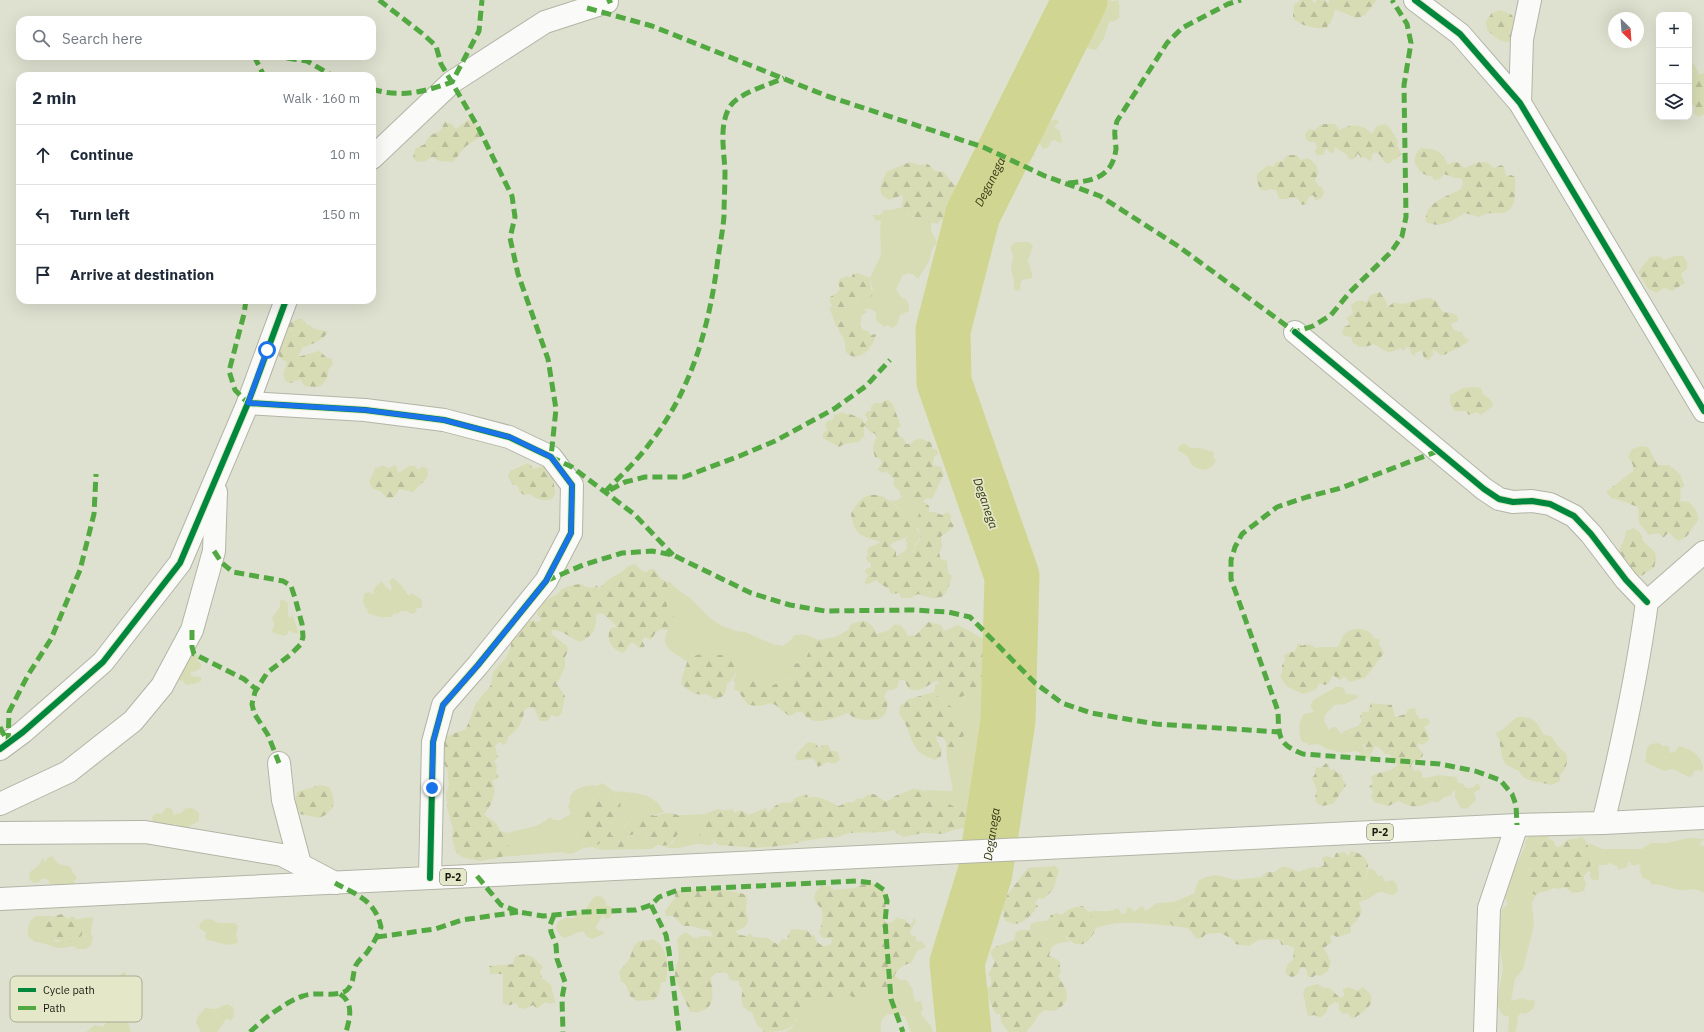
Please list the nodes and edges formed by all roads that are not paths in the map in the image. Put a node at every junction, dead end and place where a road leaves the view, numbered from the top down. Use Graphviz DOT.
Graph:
graph roads {
  1 [pos="1415,0"];
  2 [pos="1530,0"];
  3 [pos="606,2"];
  4 [pos="1520,103"];
  5 [pos="376,154"];
  6 [pos="285,304"];
  7 [pos="1294,332"];
  8 [pos="248,403"];
  9 [pos="1704,410"];
  10 [pos="216,478"];
  11 [pos="1704,552"];
  12 [pos="1647,602"];
  13 [pos="0,749"];
  14 [pos="278,763"];
  15 [pos="0,804"];
  16 [pos="1704,818"];
  17 [pos="1603,823"];
  18 [pos="1517,825"];
  19 [pos="0,833"];
  20 [pos="300,864"];
  21 [pos="430,878"];
  22 [pos="335,883"];
  23 [pos="0,899"];
  24 [pos="1485,1032"];
  1 -- 4 [label="main road"];
  2 -- 4 [label="main road"];
  3 -- 5 [label="main road"];
  4 -- 9 [label="main road"];
  6 -- 8 [label="main road"];
  7 -- 12 [label="main road"];
  8 -- 10 [label="main road"];
  8 -- 21 [label="main road"];
  10 -- 13 [label="main road"];
  10 -- 15 [label="main road"];
  11 -- 12 [label="main road"];
  12 -- 17 [label="main road"];
  14 -- 20 [label="main road"];
  16 -- 17 [label="main road, P-2"];
  17 -- 18 [label="main road, P-2"];
  18 -- 21 [label="main road, P-2"];
  18 -- 24 [label="main road"];
  19 -- 20 [label="main road"];
  20 -- 22 [label="main road"];
  21 -- 22 [label="main road, P-2"];
  22 -- 23 [label="main road, P-2"];
}
